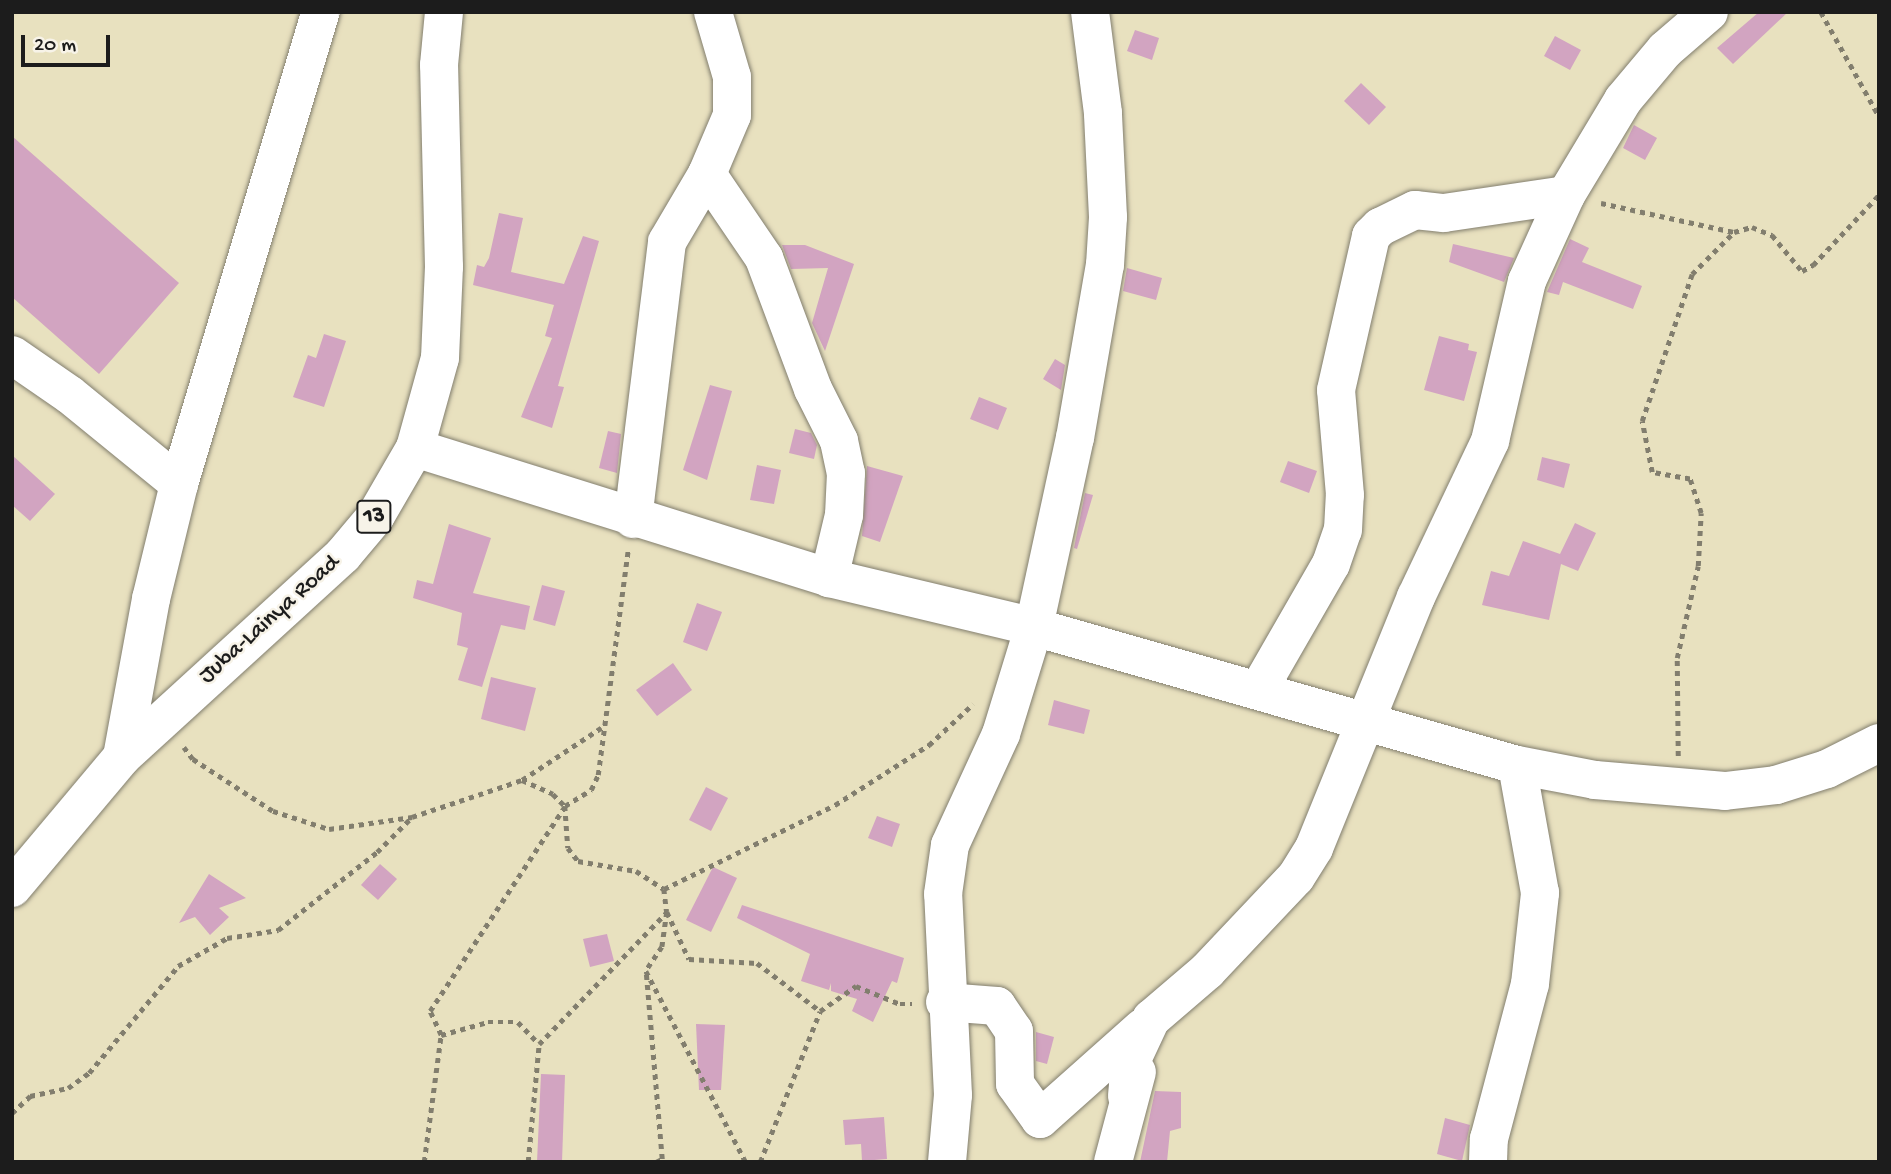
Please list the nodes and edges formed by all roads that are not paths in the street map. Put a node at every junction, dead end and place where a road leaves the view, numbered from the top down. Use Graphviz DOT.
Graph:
graph roads {
  1 [pos="321,12"];
  2 [pos="444,12"];
  3 [pos="712,12"];
  4 [pos="1090,12"];
  5 [pos="1709,12"];
  6 [pos="707,174"];
  7 [pos="1566,195"];
  8 [pos="12,355"];
  9 [pos="415,447"];
  10 [pos="179,484"];
  11 [pos="633,519"];
  12 [pos="829,578"];
  13 [pos="1034,627"];
  14 [pos="1259,689"];
  15 [pos="1367,719"];
  16 [pos="1879,743"];
  17 [pos="122,757"];
  18 [pos="1517,765"];
  19 [pos="12,888"];
  20 [pos="945,1002"];
  21 [pos="1151,1019"];
  22 [pos="1127,1096"];
  23 [pos="947,1162"];
  24 [pos="1113,1162"];
  25 [pos="1488,1162"];
  1 -- 10 [label="street"];
  2 -- 9 [label="street, Juba-Lainya Road / 13"];
  3 -- 6 [label="street"];
  4 -- 13 [label="street"];
  5 -- 7 [label="street"];
  6 -- 11 [label="street"];
  6 -- 12 [label="street"];
  7 -- 14 [label="street"];
  7 -- 15 [label="street"];
  8 -- 10 [label="street"];
  9 -- 11 [label="street"];
  9 -- 17 [label="street, Juba-Lainya Road / 13"];
  10 -- 17 [label="street"];
  11 -- 12 [label="street"];
  12 -- 13 [label="street"];
  13 -- 14 [label="street"];
  13 -- 20 [label="street"];
  14 -- 15 [label="street"];
  15 -- 18 [label="street"];
  15 -- 21 [label="street"];
  16 -- 18 [label="street"];
  17 -- 19 [label="street, Juba-Lainya Road / 13"];
  18 -- 25 [label="street"];
  20 -- 21 [label="street"];
  20 -- 23 [label="street"];
  21 -- 22 [label="street"];
  21 -- 24 [label="street"];
}
